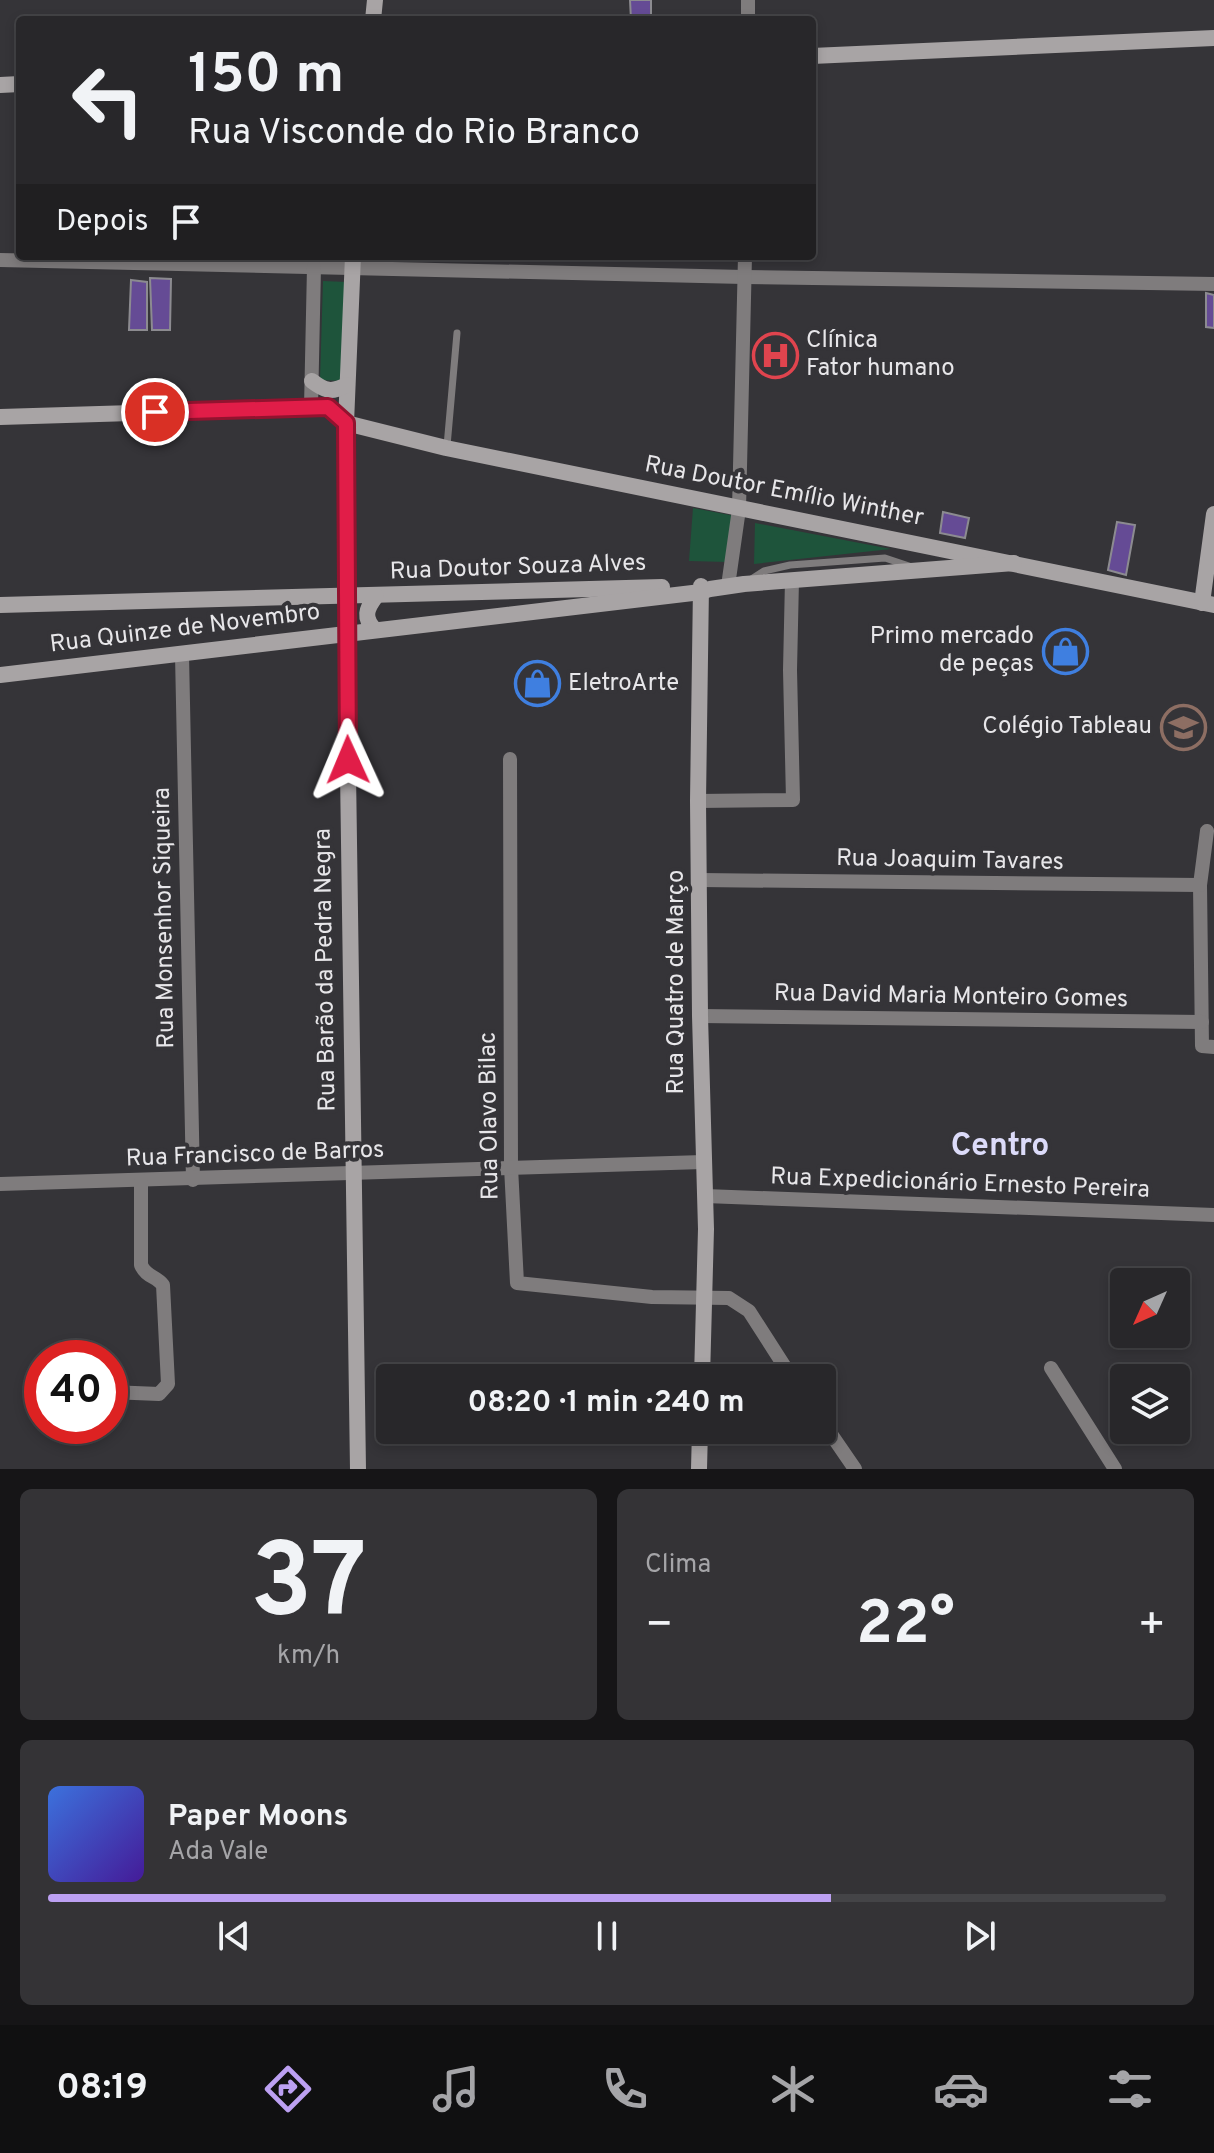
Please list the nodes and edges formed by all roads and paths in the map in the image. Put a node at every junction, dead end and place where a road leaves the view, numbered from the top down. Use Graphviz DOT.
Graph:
graph roads {
  1 [pos="1214,38"];
  2 [pos="816,56"];
  3 [pos="0,260"];
  4 [pos="745,260"];
  5 [pos="352,262"];
  6 [pos="314,267"];
  7 [pos="744,277"];
  8 [pos="1214,284"];
  9 [pos="457,333"];
  10 [pos="312,381"];
  11 [pos="347,385"];
  12 [pos="311,407"];
  13 [pos="0,417"];
  14 [pos="346,423"];
  15 [pos="446,448"];
  16 [pos="739,509"];
  17 [pos="1214,514"];
  18 [pos="1211,549"];
  19 [pos="1014,563"];
  20 [pos="918,570"];
  21 [pos="792,580"];
  22 [pos="736,585"];
  23 [pos="704,589"];
  24 [pos="347,595"];
  25 [pos="376,596"];
  26 [pos="1208,604"];
  27 [pos="0,605"];
  28 [pos="375,630"];
  29 [pos="346,633"];
  30 [pos="182,655"];
  31 [pos="0,675"];
  32 [pos="510,759"];
  33 [pos="698,801"];
  34 [pos="1207,831"];
  35 [pos="701,880"];
  36 [pos="1200,885"];
  37 [pos="700,1016"];
  38 [pos="1202,1022"];
  39 [pos="1208,1046"];
  40 [pos="703,1162"];
  41 [pos="511,1167"];
  42 [pos="353,1174"];
  43 [pos="193,1180"];
  44 [pos="141,1181"];
  45 [pos="0,1184"];
  46 [pos="705,1196"];
  47 [pos="1214,1215"];
  48 [pos="705,1296"];
  49 [pos="703,1364"];
  50 [pos="783,1364"];
  51 [pos="1051,1368"];
  52 [pos="128,1393"];
  53 [pos="836,1441"];
  54 [pos="700,1444"];
  55 [pos="358,1469"];
  56 [pos="699,1469"];
  57 [pos="855,1469"];
  58 [pos="1115,1469"];
  1 -- 2 [label="main road"];
  3 -- 6 [label="street"];
  4 -- 7 [label="street"];
  5 -- 6 [label="street"];
  5 -- 7 [label="street"];
  5 -- 11 [label="main road, Rua Barão da Pedra Negra"];
  6 -- 10 [label="street"];
  7 -- 8 [label="street"];
  7 -- 16 [label="street"];
  9 -- 15 [label="lane"];
  10 -- 11 [label="main road"];
  10 -- 12 [label="street"];
  11 -- 14 [label="main road, Rua Barão da Pedra Negra"];
  12 -- 13 [label="main road"];
  12 -- 14 [label="main road, Rua Doutor Emílio Winther"];
  14 -- 15 [label="main road, Rua Doutor Emílio Winther"];
  14 -- 24 [label="main road, Rua Barão da Pedra Negra"];
  15 -- 16 [label="main road, Rua Doutor Emílio Winther"];
  16 -- 19 [label="main road, Rua Doutor Emílio Winther"];
  16 -- 22 [label="street"];
  17 -- 18 [label="main road"];
  18 -- 26 [label="main road"];
  19 -- 20 [label="main road, Rua Quinze de Novembro"];
  19 -- 26 [label="main road, Rua Doutor Emílio Winther"];
  20 -- 21 [label="main road, Rua Quinze de Novembro"];
  20 -- 22 [label="lane"];
  21 -- 22 [label="main road, Rua Quinze de Novembro"];
  21 -- 33 [label="street"];
  22 -- 23 [label="main road, Rua Quinze de Novembro"];
  23 -- 25 [label="main road, Rua Doutor Souza Alves"];
  23 -- 28 [label="main road, Rua Quinze de Novembro"];
  23 -- 33 [label="main road, Rua Quatro de Março"];
  24 -- 25 [label="main road, Rua Doutor Souza Alves"];
  24 -- 27 [label="main road, Rua Doutor Souza Alves"];
  24 -- 29 [label="main road, Rua Barão da Pedra Negra"];
  25 -- 28 [label="main road"];
  28 -- 29 [label="main road, Rua Quinze de Novembro"];
  29 -- 30 [label="main road, Rua Quinze de Novembro"];
  29 -- 42 [label="main road, Rua Barão da Pedra Negra"];
  30 -- 31 [label="main road, Rua Quinze de Novembro"];
  30 -- 43 [label="street, Rua Monsenhor Siqueira"];
  32 -- 41 [label="street, Rua Olavo Bilac"];
  33 -- 35 [label="main road, Rua Quatro de Março"];
  34 -- 36 [label="street"];
  35 -- 36 [label="street, Rua Joaquim Tavares"];
  35 -- 37 [label="main road, Rua Quatro de Março"];
  36 -- 38 [label="street"];
  37 -- 38 [label="street, Rua David Maria Monteiro Gomes"];
  37 -- 40 [label="main road, Rua Quatro de Março"];
  38 -- 39 [label="street"];
  40 -- 41 [label="street, Rua Francisco de Barros"];
  40 -- 46 [label="main road, Rua Quatro de Março"];
  41 -- 42 [label="street, Rua Francisco de Barros"];
  41 -- 48 [label="street, Rua Olavo Bilac"];
  42 -- 43 [label="street, Rua Francisco de Barros"];
  42 -- 55 [label="main road, Rua Barão da Pedra Negra"];
  43 -- 44 [label="street, Rua Francisco de Barros"];
  44 -- 45 [label="street, Rua Francisco de Barros"];
  44 -- 52 [label="street"];
  46 -- 47 [label="street, Rua Expedicionário Ernesto Pereira"];
  46 -- 48 [label="main road, Rua Quatro de Março"];
  48 -- 49 [label="main road, Rua Quatro de Março"];
  48 -- 50 [label="street"];
  51 -- 58 [label="street"];
  53 -- 57 [label="street"];
  54 -- 56 [label="main road"];
}
